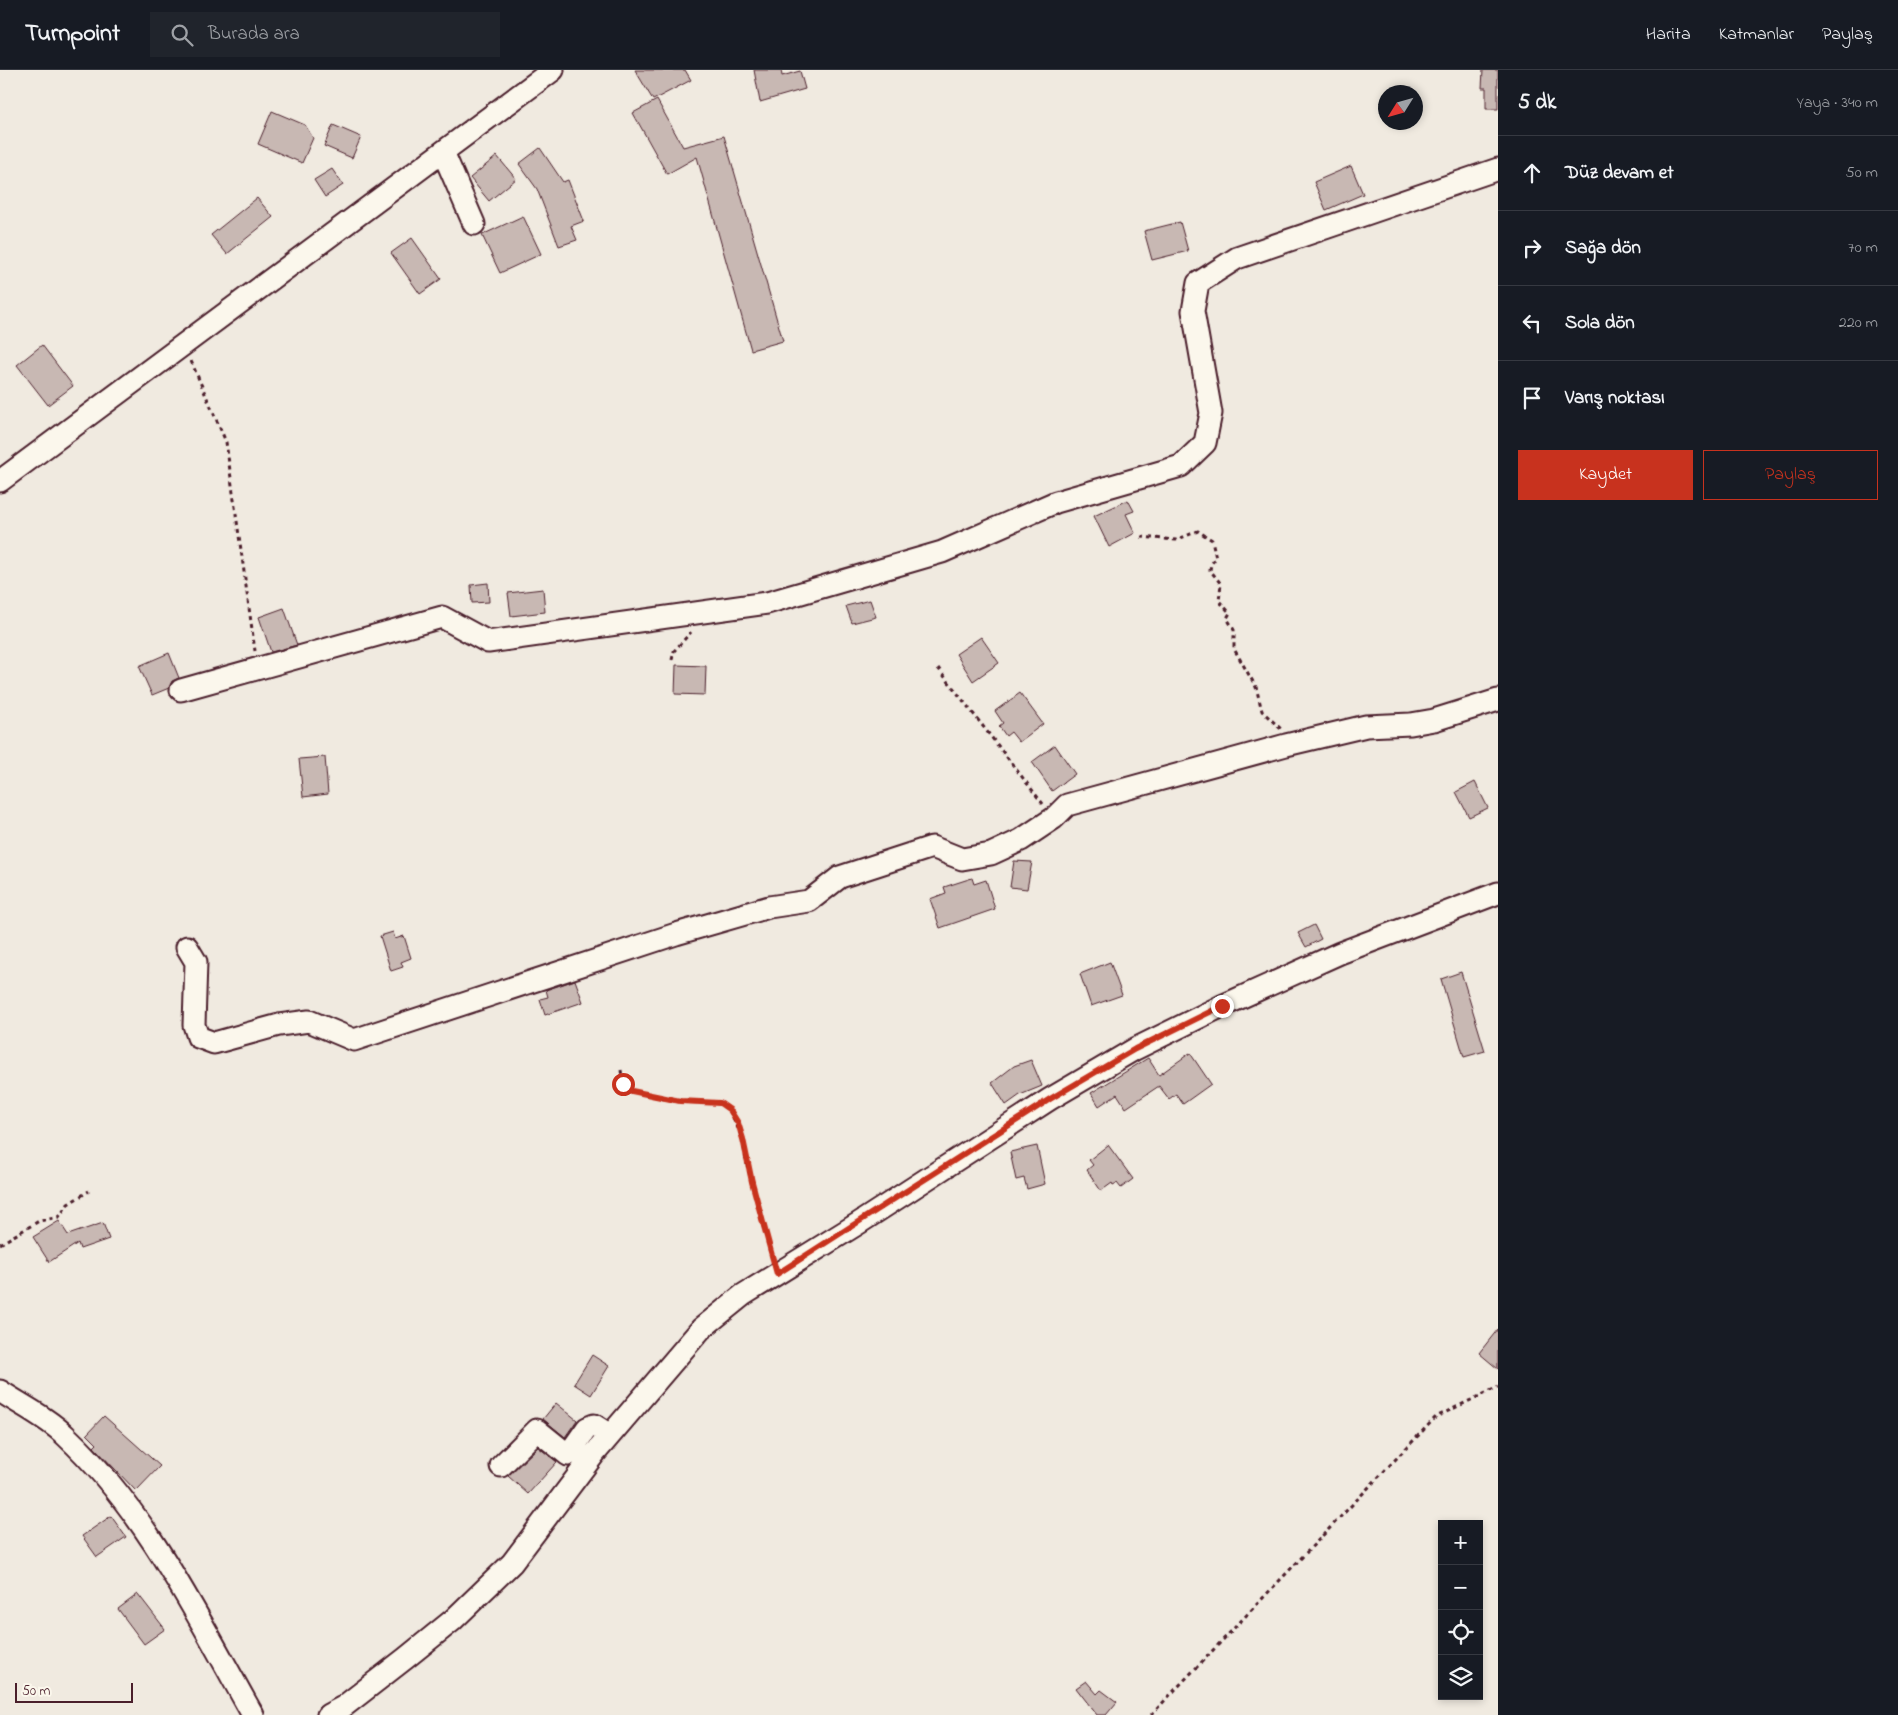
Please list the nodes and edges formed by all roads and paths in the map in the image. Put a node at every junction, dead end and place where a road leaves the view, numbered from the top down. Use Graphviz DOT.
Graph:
graph roads {
  1 [pos="553,70"];
  2 [pos="443,152"];
  3 [pos="1498,169"];
  4 [pos="474,224"];
  5 [pos="183,345"];
  6 [pos="0,482"];
  7 [pos="1141,537"];
  8 [pos="698,612"];
  9 [pos="672,660"];
  10 [pos="938,668"];
  11 [pos="257,669"];
  12 [pos="181,690"];
  13 [pos="1498,700"];
  14 [pos="1262,711"];
  15 [pos="1054,818"];
  16 [pos="1498,893"];
  17 [pos="187,947"];
  18 [pos="621,1070"];
  19 [pos="89,1192"];
  20 [pos="0,1244"];
  21 [pos="777,1274"];
  22 [pos="1498,1387"];
  23 [pos="0,1391"];
  24 [pos="610,1435"];
  25 [pos="501,1466"];
  26 [pos="253,1715"];
  27 [pos="328,1715"];
  28 [pos="1151,1715"];
  1 -- 2 [label="street"];
  2 -- 4 [label="street"];
  2 -- 5 [label="street"];
  3 -- 8 [label="street"];
  5 -- 6 [label="street"];
  5 -- 11 [label="path"];
  7 -- 14 [label="path"];
  8 -- 9 [label="path"];
  8 -- 11 [label="street"];
  10 -- 15 [label="path"];
  11 -- 12 [label="street"];
  13 -- 15 [label="street"];
  15 -- 17 [label="street"];
  16 -- 21 [label="street"];
  18 -- 21 [label="path"];
  19 -- 20 [label="path"];
  21 -- 24 [label="street"];
  22 -- 28 [label="path"];
  23 -- 26 [label="street"];
  24 -- 25 [label="street"];
  24 -- 27 [label="street"];
}
